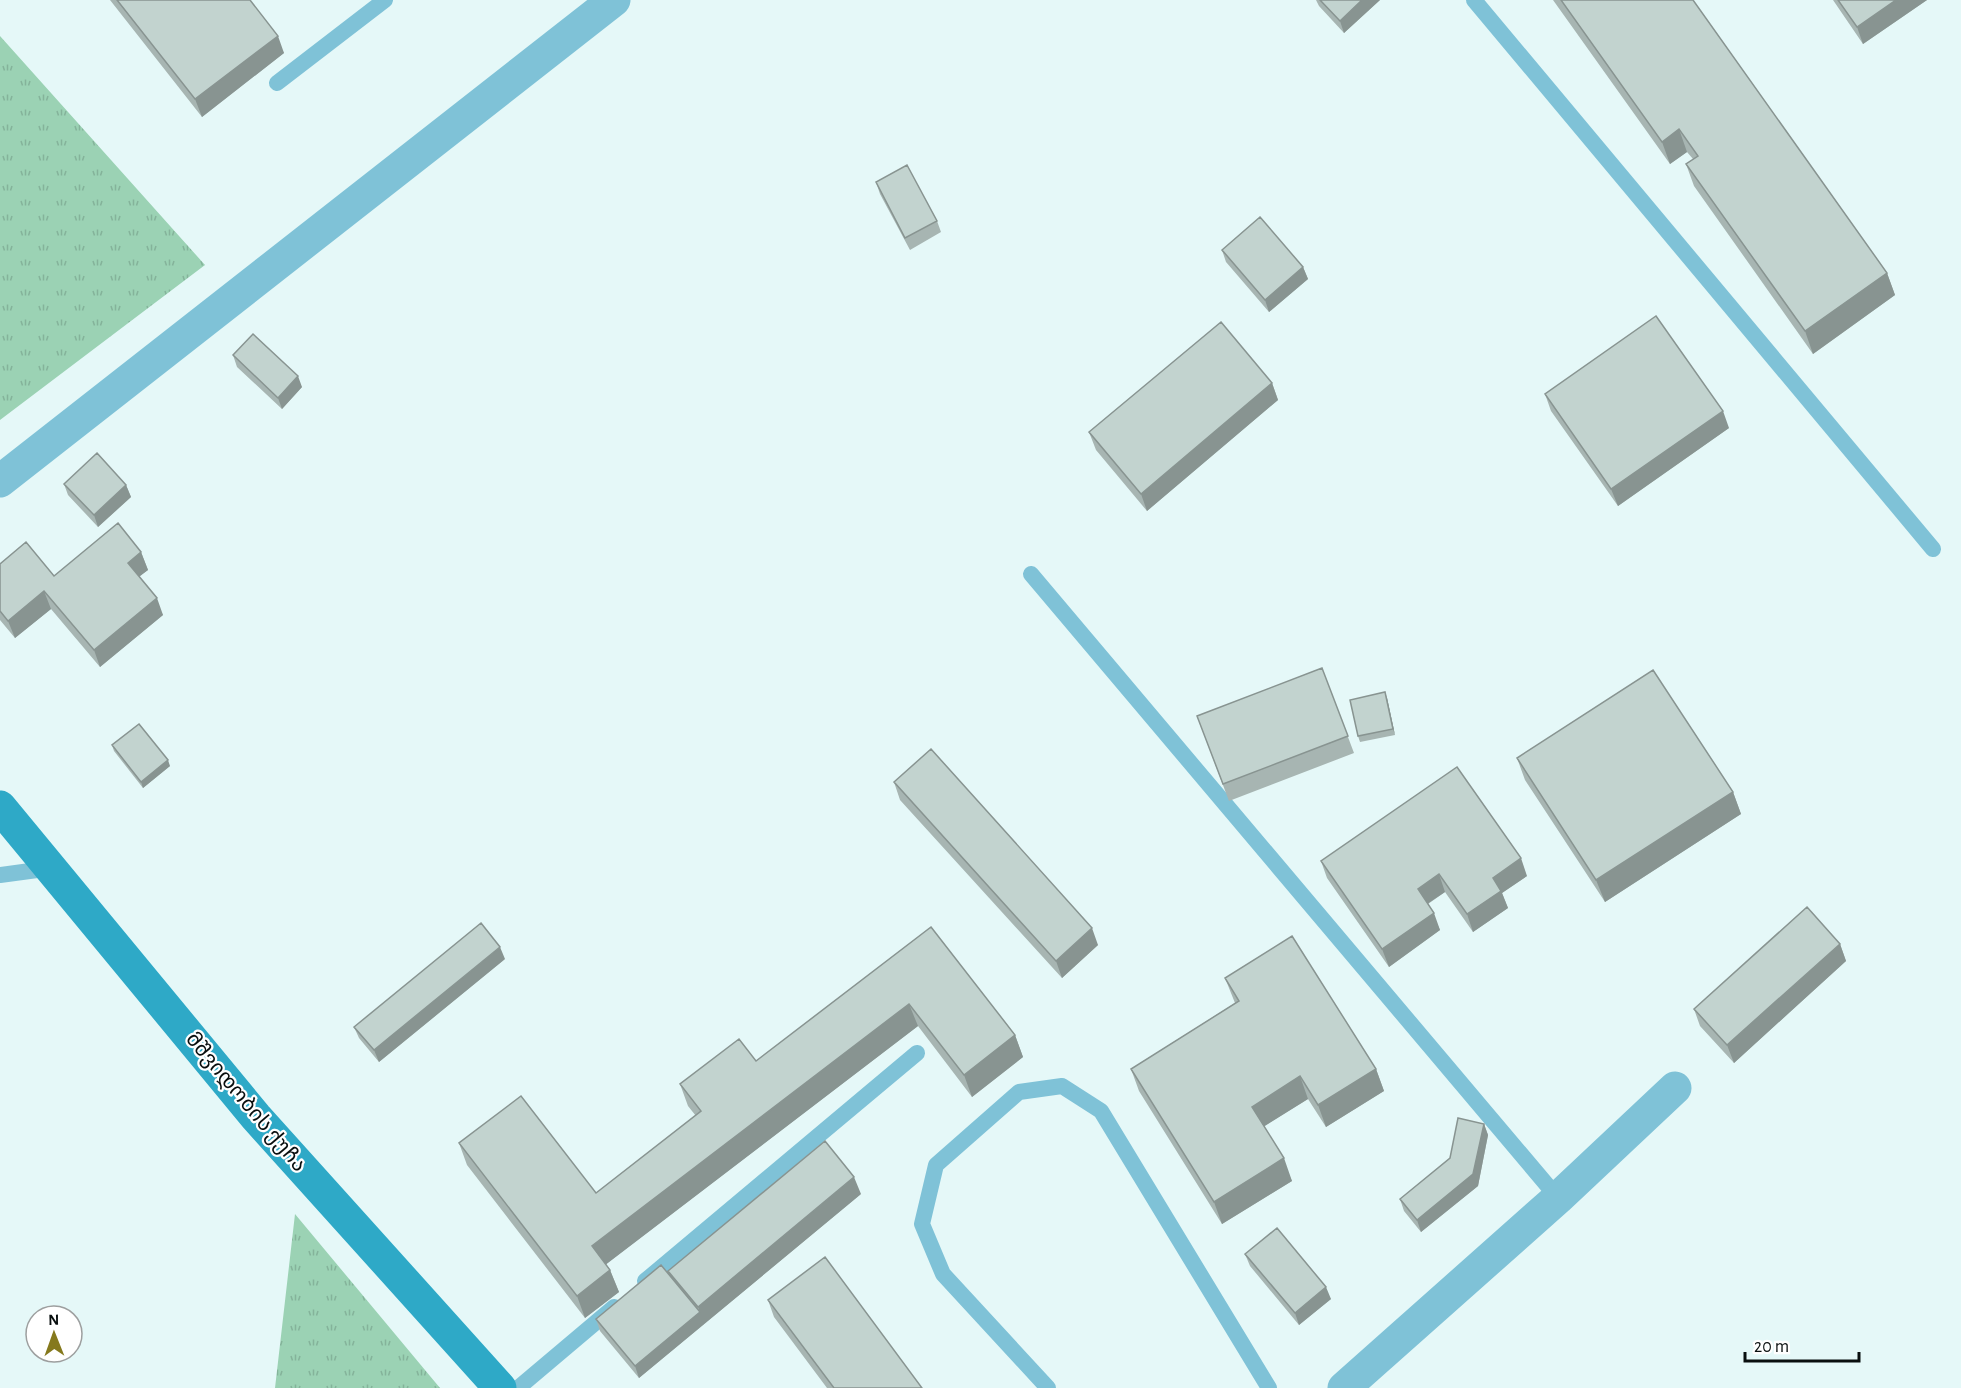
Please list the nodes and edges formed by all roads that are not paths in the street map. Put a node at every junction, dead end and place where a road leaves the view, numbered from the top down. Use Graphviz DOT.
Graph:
graph roads {
  1 [pos="385,0"];
  2 [pos="614,0"];
  3 [pos="1474,0"];
  4 [pos="277,82"];
  5 [pos="0,481"];
  6 [pos="1933,549"];
  7 [pos="1031,574"];
  8 [pos="0,807"];
  9 [pos="52,868"];
  10 [pos="0,875"];
  11 [pos="917,1053"];
  12 [pos="1675,1088"];
  13 [pos="1558,1198"];
  14 [pos="500,1388"];
  15 [pos="518,1388"];
  16 [pos="1048,1388"];
  17 [pos="1269,1388"];
  18 [pos="1344,1388"];
  1 -- 4 [label="lane"];
  2 -- 5 [label="street"];
  3 -- 6 [label="lane"];
  7 -- 13 [label="lane"];
  8 -- 9 [label="main road, მშვიდობის ქუჩა"];
  9 -- 10 [label="lane"];
  9 -- 14 [label="main road, მშვიდობის ქუჩა"];
  11 -- 15 [label="lane"];
  12 -- 13 [label="street"];
  13 -- 18 [label="street"];
  16 -- 17 [label="lane"];
}
